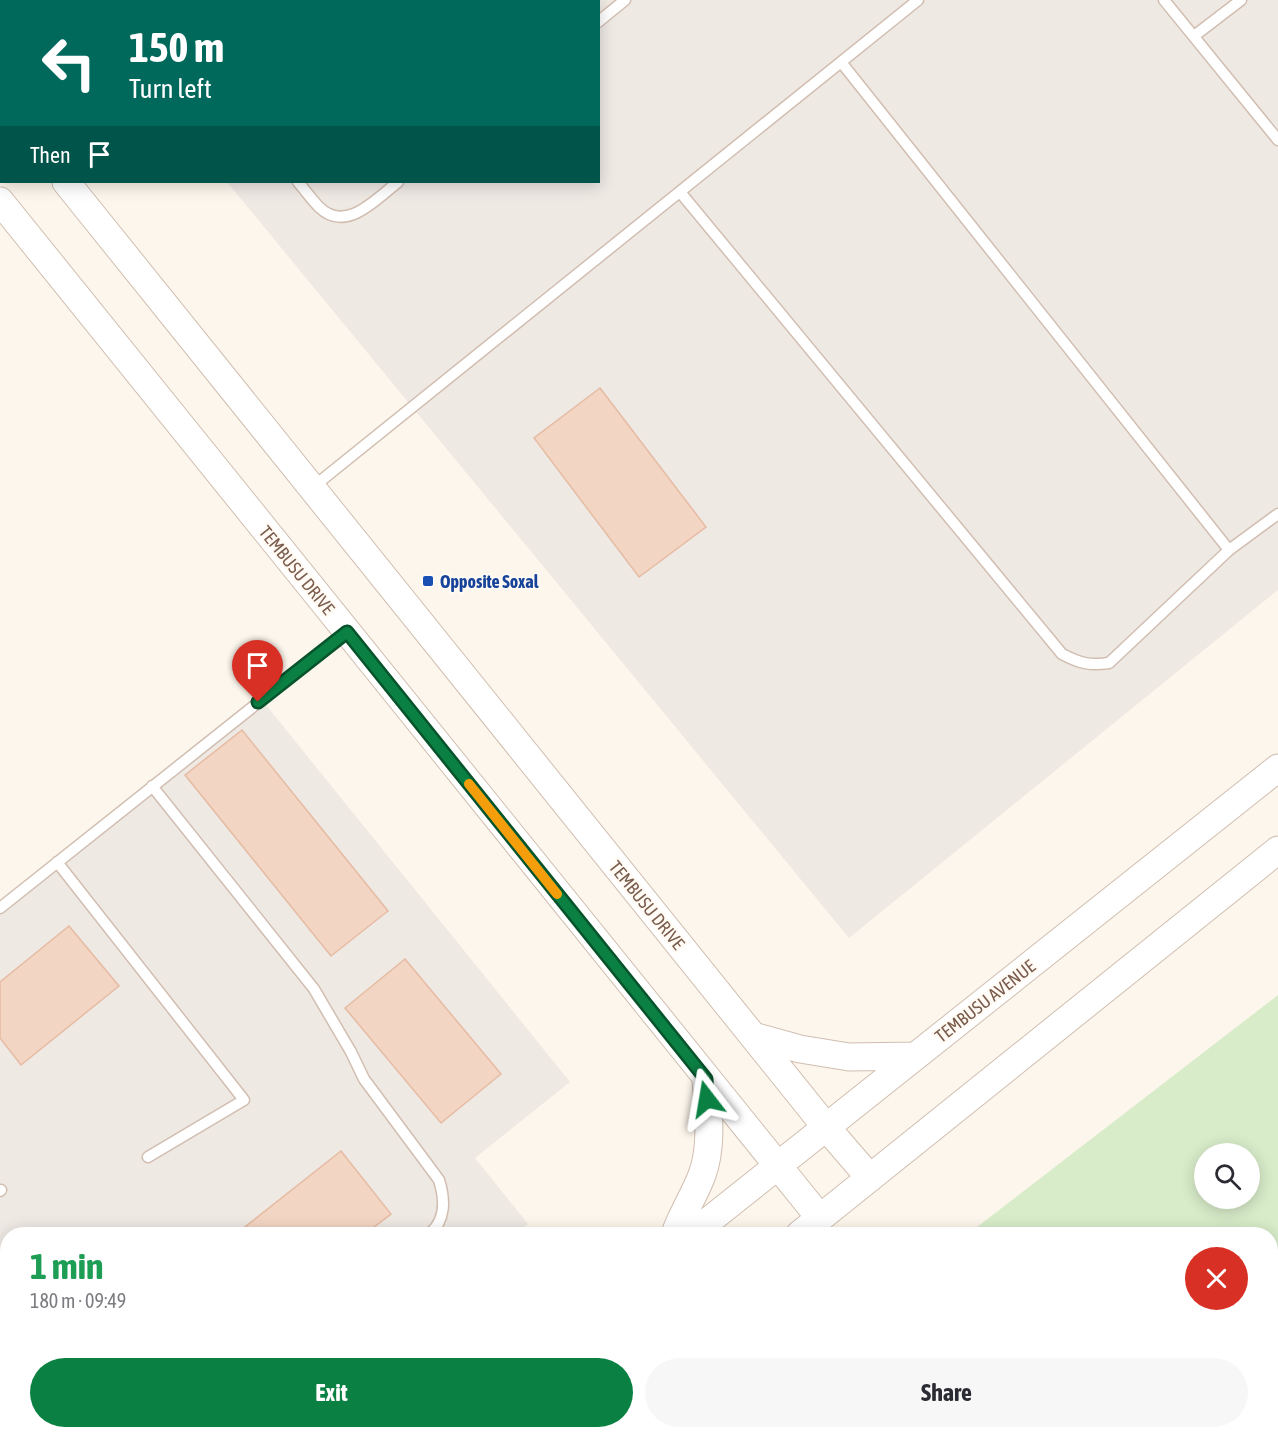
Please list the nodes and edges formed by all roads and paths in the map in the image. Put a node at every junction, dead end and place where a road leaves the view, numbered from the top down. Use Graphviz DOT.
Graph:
graph roads {
  1 [pos="625,0"];
  2 [pos="918,0"];
  3 [pos="1164,0"];
  4 [pos="1241,0"];
  5 [pos="600,19"];
  6 [pos="1194,36"];
  7 [pos="841,62"];
  8 [pos="1278,140"];
  9 [pos="67,183"];
  10 [pos="299,183"];
  11 [pos="398,183"];
  12 [pos="680,192"];
  13 [pos="0,201"];
  14 [pos="312,488"];
  15 [pos="1278,514"];
  16 [pos="1229,550"];
  17 [pos="347,632"];
  18 [pos="1278,768"];
  19 [pos="152,786"];
  20 [pos="1278,850"];
  21 [pos="57,862"];
  22 [pos="0,908"];
  23 [pos="753,1036"];
  24 [pos="915,1056"];
  25 [pos="706,1079"];
  26 [pos="826,1127"];
  27 [pos="148,1157"];
  28 [pos="776,1166"];
  29 [pos="870,1178"];
  30 [pos="810,1226"];
  31 [pos="436,1227"];
  32 [pos="677,1227"];
  33 [pos="701,1227"];
  1 -- 5 [label="lane"];
  2 -- 7 [label="lane"];
  3 -- 6 [label="lane"];
  4 -- 6 [label="lane"];
  6 -- 8 [label="lane"];
  7 -- 12 [label="lane"];
  7 -- 16 [label="lane"];
  9 -- 14 [label="street, TEMBUSU DRIVE"];
  10 -- 11 [label="lane"];
  12 -- 14 [label="lane"];
  12 -- 16 [label="lane"];
  13 -- 17 [label="street, TEMBUSU DRIVE"];
  14 -- 23 [label="street, TEMBUSU DRIVE"];
  15 -- 16 [label="lane"];
  17 -- 19 [label="lane"];
  17 -- 25 [label="street, TEMBUSU DRIVE"];
  18 -- 24 [label="street, TEMBUSU AVENUE"];
  19 -- 21 [label="lane"];
  19 -- 31 [label="lane"];
  20 -- 29 [label="street"];
  21 -- 22 [label="lane"];
  21 -- 27 [label="lane"];
  23 -- 24 [label="street"];
  23 -- 26 [label="street, TEMBUSU DRIVE"];
  24 -- 26 [label="street, TEMBUSU AVENUE"];
  25 -- 28 [label="street, TEMBUSU DRIVE"];
  25 -- 32 [label="street"];
  26 -- 28 [label="street, TEMBUSU AVENUE"];
  26 -- 29 [label="street, TEMBUSU DRIVE"];
  28 -- 30 [label="street, TEMBUSU DRIVE"];
  28 -- 33 [label="street, TEMBUSU AVENUE"];
  29 -- 30 [label="street"];
}
